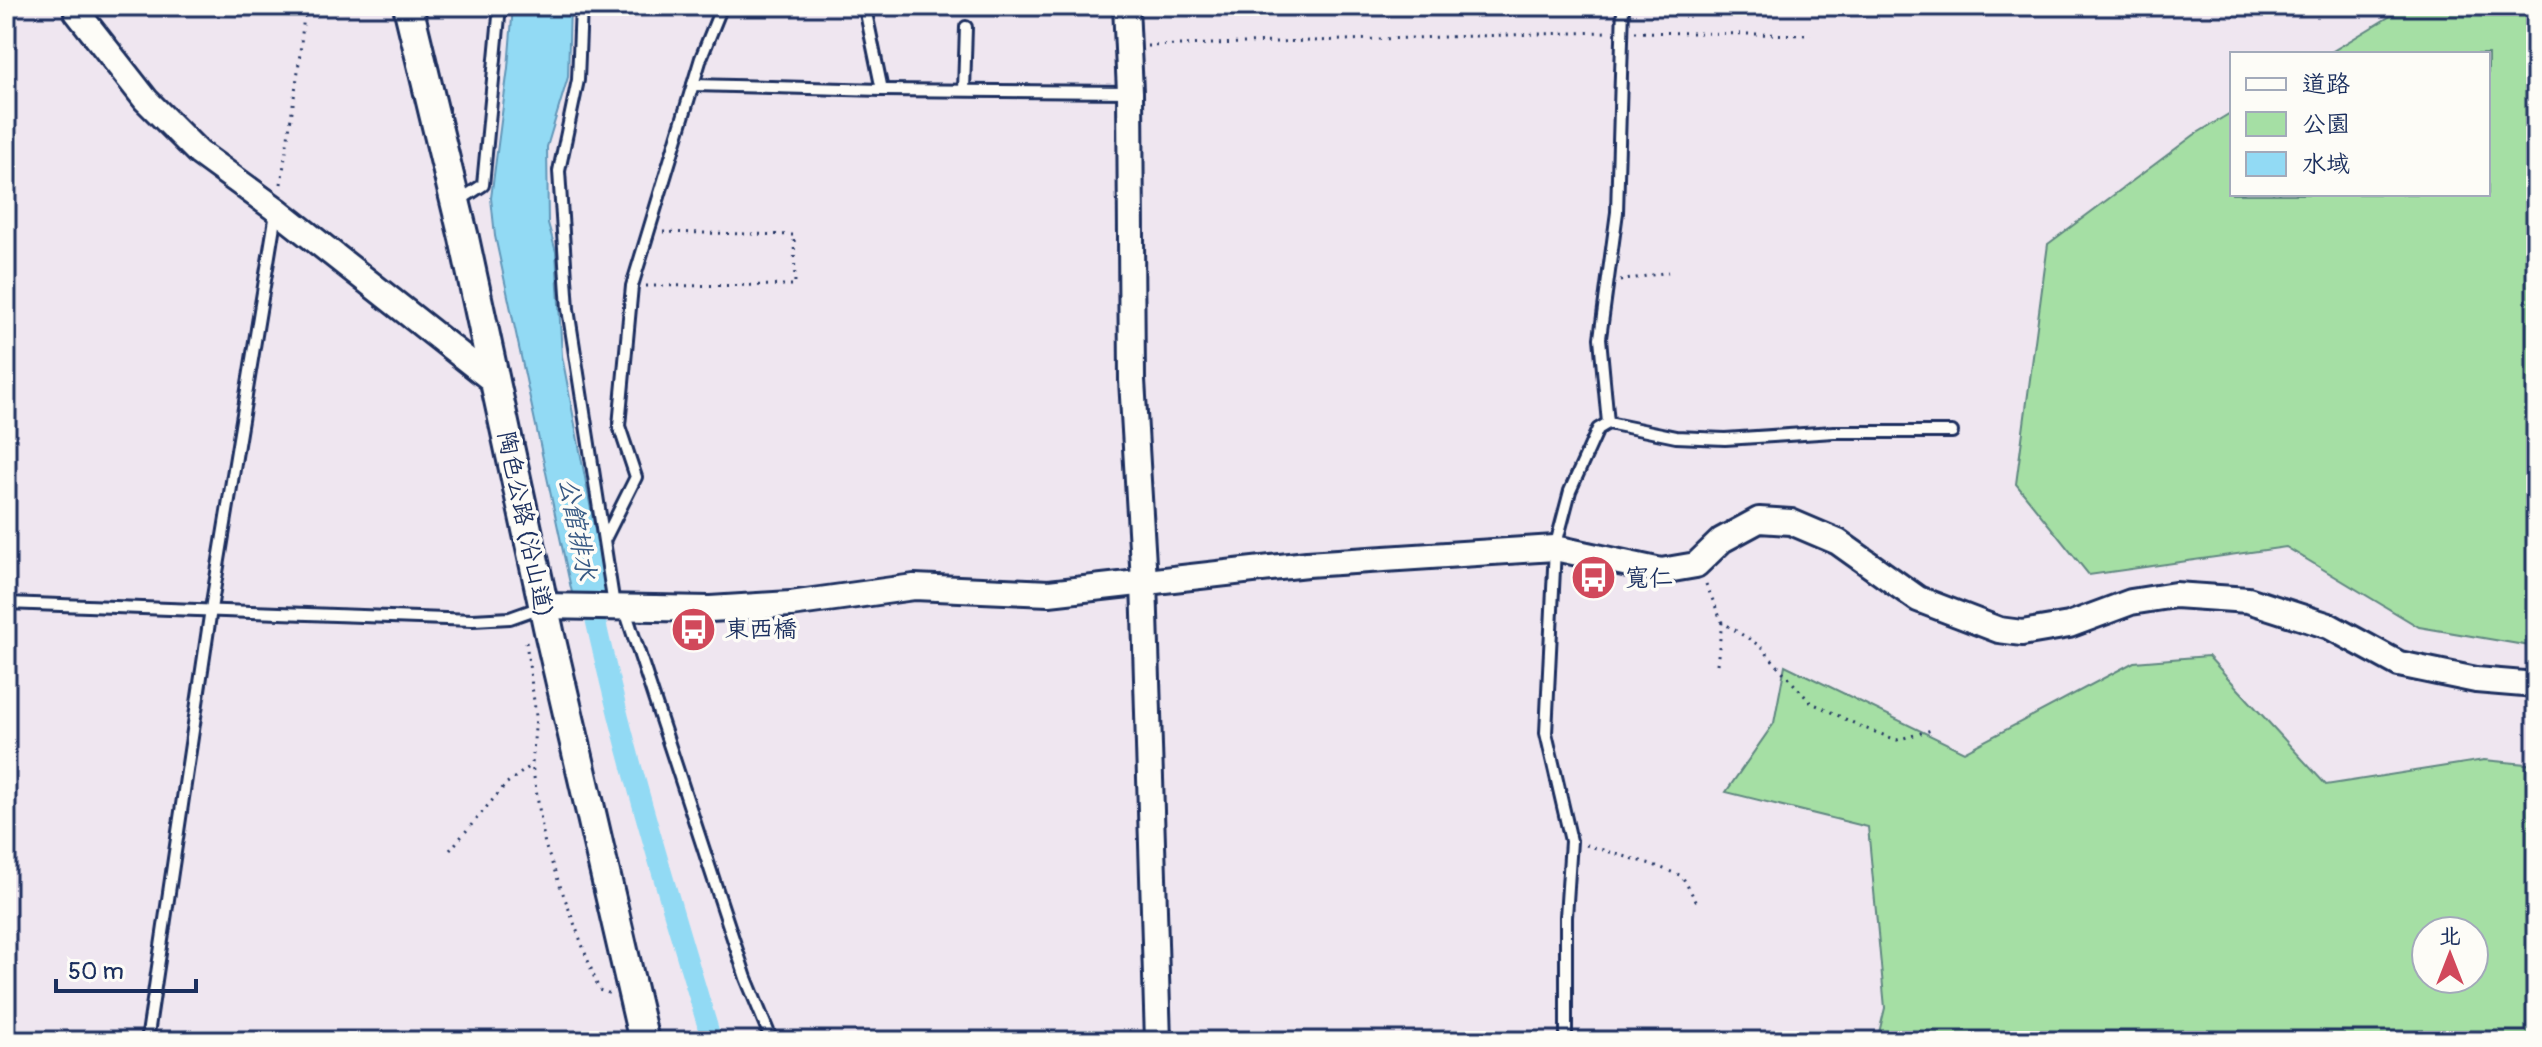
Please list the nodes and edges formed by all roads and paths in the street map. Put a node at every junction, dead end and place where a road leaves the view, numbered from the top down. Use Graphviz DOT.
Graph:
graph roads {
  1 [pos="76,6"];
  2 [pos="305,6"];
  3 [pos="408,6"];
  4 [pos="500,6"];
  5 [pos="581,6"];
  6 [pos="722,6"];
  7 [pos="1126,6"];
  8 [pos="1623,6"];
  9 [pos="866,13"];
  10 [pos="966,27"];
  11 [pos="1623,32"];
  12 [pos="1811,35"];
  13 [pos="1128,47"];
  14 [pos="693,85"];
  15 [pos="882,90"];
  16 [pos="964,90"];
  17 [pos="1130,92"];
  18 [pos="455,203"];
  19 [pos="277,210"];
  20 [pos="649,232"];
  21 [pos="1668,272"];
  22 [pos="1607,283"];
  23 [pos="632,286"];
  24 [pos="495,382"];
  25 [pos="1608,423"];
  26 [pos="1952,432"];
  27 [pos="604,540"];
  28 [pos="1555,548"];
  29 [pos="1696,565"];
  30 [pos="1144,581"];
  31 [pos="6,603"];
  32 [pos="557,606"];
  33 [pos="624,607"];
  34 [pos="211,609"];
  35 [pos="1722,622"];
  36 [pos="1717,664"];
  37 [pos="2536,685"];
  38 [pos="1935,729"];
  39 [pos="532,765"];
  40 [pos="1571,841"];
  41 [pos="450,850"];
  42 [pos="1697,903"];
  43 [pos="636,1002"];
  44 [pos="147,1041"];
  45 [pos="644,1041"];
  46 [pos="772,1041"];
  47 [pos="1158,1041"];
  48 [pos="1566,1041"];
  1 -- 19 [label="street"];
  2 -- 19 [label="path"];
  3 -- 18 [label="main road, 陶色公路 (沿山道)"];
  4 -- 18 [label="lane"];
  5 -- 27 [label="lane"];
  6 -- 14 [label="lane"];
  7 -- 13 [label="street"];
  8 -- 11 [label="lane"];
  9 -- 15 [label="lane"];
  10 -- 16 [label="lane"];
  11 -- 12 [label="path"];
  11 -- 13 [label="path"];
  11 -- 22 [label="lane"];
  13 -- 17 [label="street"];
  14 -- 15 [label="lane"];
  14 -- 20 [label="lane"];
  15 -- 16 [label="lane"];
  16 -- 17 [label="lane"];
  17 -- 30 [label="street"];
  18 -- 24 [label="main road, 陶色公路 (沿山道)"];
  19 -- 24 [label="street"];
  19 -- 34 [label="lane"];
  20 -- 23 [label="lane"];
  20 -- 23 [label="path"];
  21 -- 22 [label="path"];
  22 -- 25 [label="lane"];
  23 -- 27 [label="lane"];
  24 -- 32 [label="main road, 陶色公路 (沿山道)"];
  25 -- 26 [label="lane"];
  25 -- 28 [label="lane"];
  27 -- 33 [label="lane"];
  28 -- 29 [label="street"];
  28 -- 30 [label="street"];
  28 -- 40 [label="lane"];
  29 -- 35 [label="path"];
  29 -- 37 [label="street"];
  30 -- 33 [label="street"];
  30 -- 47 [label="street"];
  31 -- 34 [label="lane"];
  32 -- 33 [label="street"];
  32 -- 34 [label="lane"];
  32 -- 39 [label="path"];
  32 -- 43 [label="main road, 陶色公路 (沿山道)"];
  33 -- 46 [label="lane"];
  34 -- 44 [label="lane"];
  35 -- 36 [label="path"];
  35 -- 38 [label="path"];
  39 -- 41 [label="path"];
  39 -- 43 [label="path"];
  40 -- 42 [label="path"];
  40 -- 48 [label="lane"];
  43 -- 45 [label="main road, 陶色公路 (沿山道)"];
}
